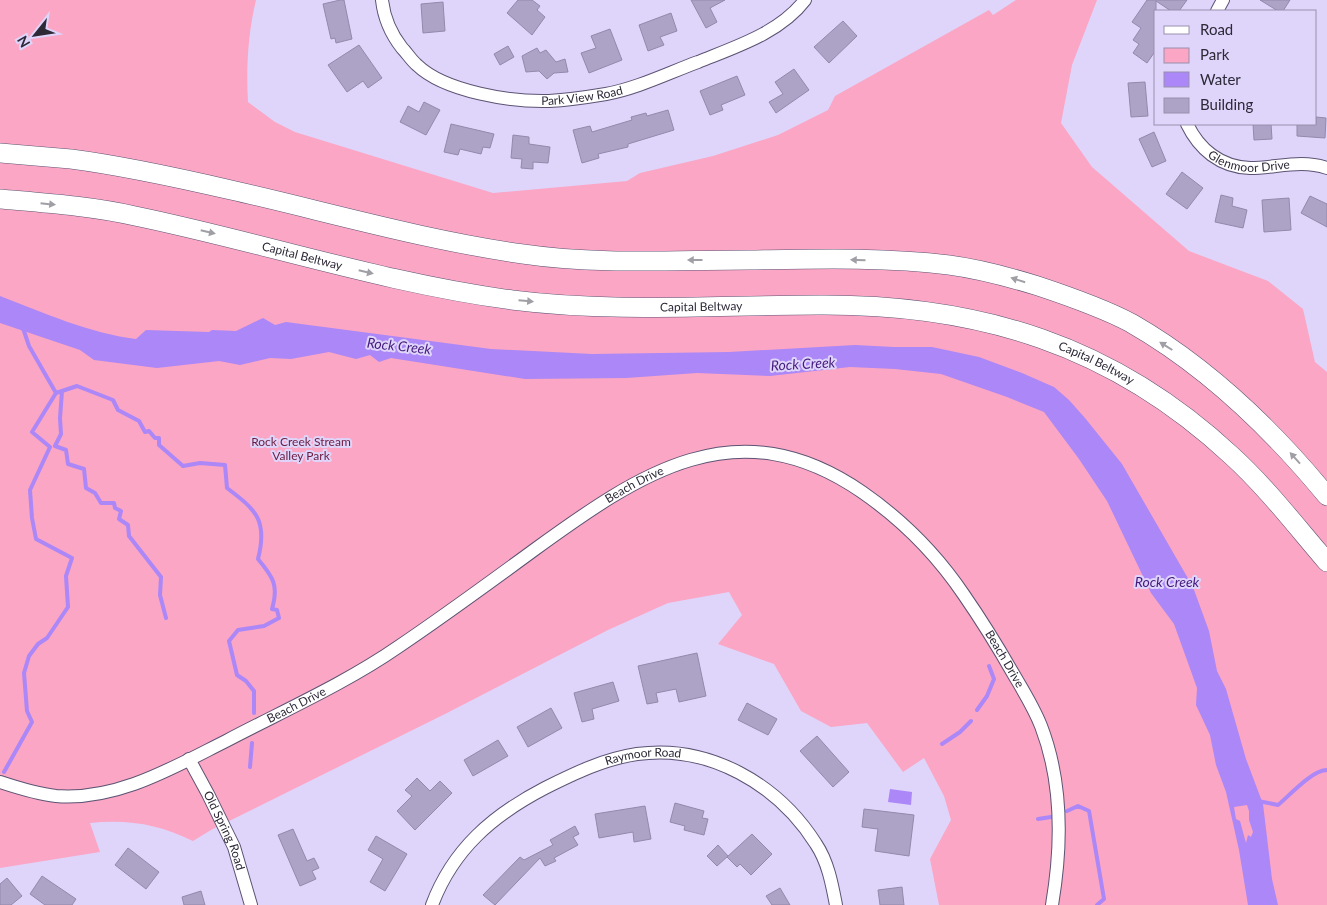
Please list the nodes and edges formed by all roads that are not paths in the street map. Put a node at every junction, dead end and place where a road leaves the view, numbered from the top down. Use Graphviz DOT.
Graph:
graph roads {
  1 [pos="382,0"];
  2 [pos="805,0"];
  3 [pos="1187,125"];
  4 [pos="0,153"];
  5 [pos="1327,168"];
  6 [pos="0,199"];
  7 [pos="1327,496"];
  8 [pos="1327,562"];
  9 [pos="189,759"];
  10 [pos="0,782"];
  11 [pos="251,905"];
  12 [pos="432,905"];
  13 [pos="836,905"];
  14 [pos="1052,905"];
  1 -- 2 [label="street, Park View Road"];
  3 -- 5 [label="street, Glenmoor Drive"];
  7 -- 4 [label="highway, one-way"];
  6 -- 8 [label="highway, Capital Beltway, one-way"];
  9 -- 10 [label="street, Beach Drive"];
  9 -- 11 [label="street, Old Spring Road"];
  9 -- 14 [label="street, Beach Drive"];
  12 -- 13 [label="street, Raymoor Road"];
}
